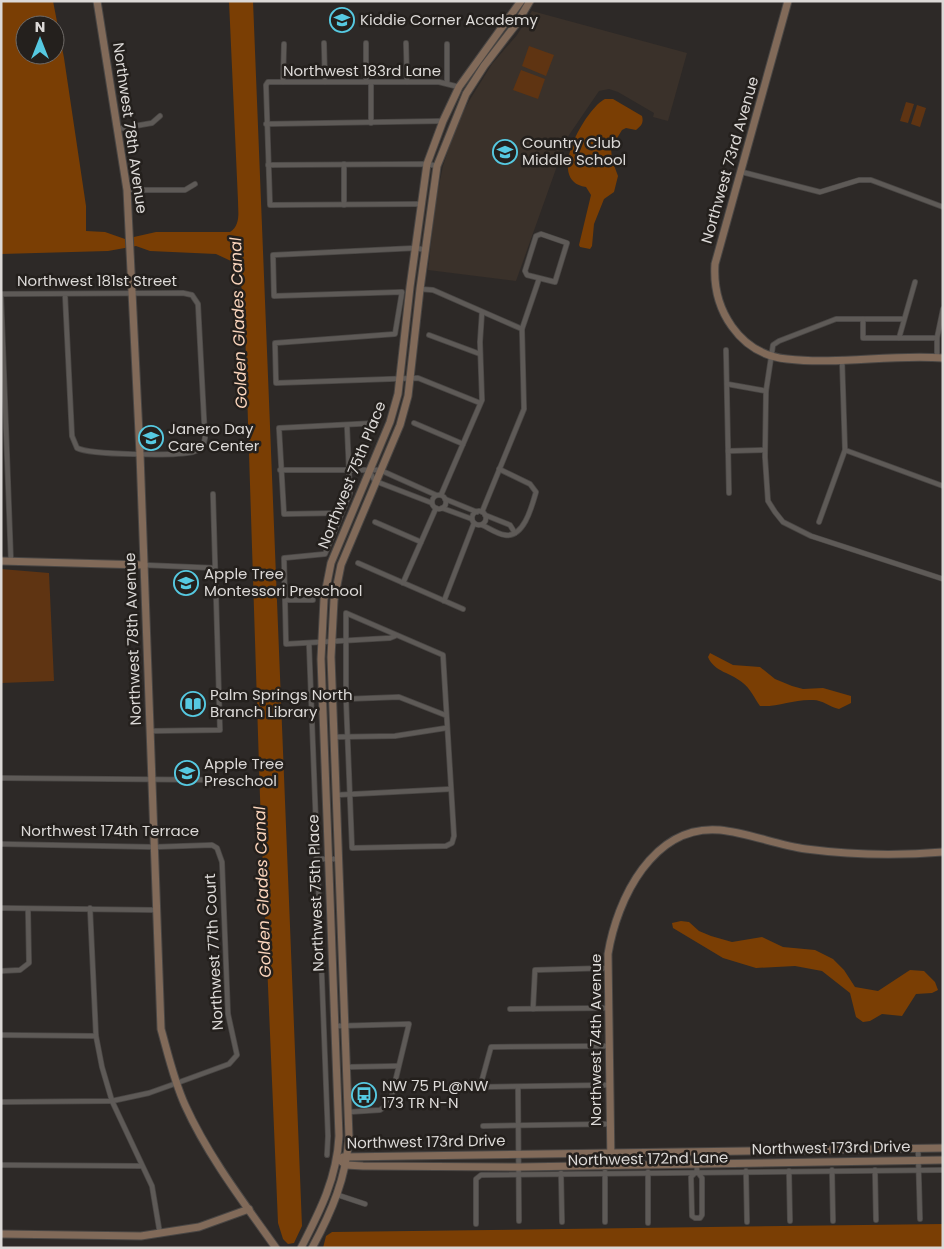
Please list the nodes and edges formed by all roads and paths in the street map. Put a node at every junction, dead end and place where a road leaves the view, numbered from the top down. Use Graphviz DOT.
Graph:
graph roads {
  1 [pos="97,1"];
  2 [pos="521,1"];
  3 [pos="530,1"];
  4 [pos="788,1"];
  5 [pos="406,42"];
  6 [pos="324,43"];
  7 [pos="366,43"];
  8 [pos="284,44"];
  9 [pos="447,44"];
  10 [pos="283,82"];
  11 [pos="325,82"];
  12 [pos="368,82"];
  13 [pos="406,82"];
  14 [pos="447,83"];
  15 [pos="459,87"];
  16 [pos="160,116"];
  17 [pos="443,121"];
  18 [pos="371,123"];
  19 [pos="266,124"];
  20 [pos="118,129"];
  21 [pos="344,164"];
  22 [pos="428,164"];
  23 [pos="268,165"];
  24 [pos="438,166"];
  25 [pos="742,172"];
  26 [pos="195,184"];
  27 [pos="127,190"];
  28 [pos="421,204"];
  29 [pos="344,205"];
  30 [pos="943,207"];
  31 [pos="416,248"];
  32 [pos="426,250"];
  33 [pos="539,279"];
  34 [pos="914,282"];
  35 [pos="420,289"];
  36 [pos="1,294"];
  37 [pos="65,294"];
  38 [pos="132,294"];
  39 [pos="482,312"];
  40 [pos="942,312"];
  41 [pos="863,319"];
  42 [pos="904,319"];
  43 [pos="522,329"];
  44 [pos="429,335"];
  45 [pos="899,338"];
  46 [pos="936,338"];
  47 [pos="726,350"];
  48 [pos="480,354"];
  49 [pos="771,355"];
  50 [pos="940,358"];
  51 [pos="842,360"];
  52 [pos="412,378"];
  53 [pos="400,379"];
  54 [pos="727,384"];
  55 [pos="766,391"];
  56 [pos="480,403"];
  57 [pos="376,423"];
  58 [pos="414,423"];
  59 [pos="347,426"];
  60 [pos="463,444"];
  61 [pos="766,450"];
  62 [pos="845,450"];
  63 [pos="728,451"];
  64 [pos="140,454"];
  65 [pos="349,469"];
  66 [pos="499,469"];
  67 [pos="280,470"];
  68 [pos="380,470"];
  69 [pos="369,471"];
  70 [pos="375,481"];
  71 [pos="943,486"];
  72 [pos="729,493"];
  73 [pos="213,494"];
  74 [pos="439,495"];
  75 [pos="445,499"];
  76 [pos="432,503"];
  77 [pos="436,508"];
  78 [pos="442,508"];
  79 [pos="341,513"];
  80 [pos="481,513"];
  81 [pos="473,521"];
  82 [pos="375,522"];
  83 [pos="819,522"];
  84 [pos="482,524"];
  85 [pos="515,533"];
  86 [pos="421,542"];
  87 [pos="1,561"];
  88 [pos="11,563"];
  89 [pos="358,563"];
  90 [pos="144,565"];
  91 [pos="215,568"];
  92 [pos="943,579"];
  93 [pos="403,583"];
  94 [pos="285,600"];
  95 [pos="314,600"];
  96 [pos="444,601"];
  97 [pos="463,609"];
  98 [pos="395,636"];
  99 [pos="331,642"];
  100 [pos="345,642"];
  101 [pos="321,643"];
  102 [pos="308,644"];
  103 [pos="346,699"];
  104 [pos="445,715"];
  105 [pos="446,728"];
  106 [pos="151,731"];
  107 [pos="348,736"];
  108 [pos="334,737"];
  109 [pos="1,778"];
  110 [pos="326,778"];
  111 [pos="218,780"];
  112 [pos="153,781"];
  113 [pos="451,790"];
  114 [pos="349,794"];
  115 [pos="336,795"];
  116 [pos="1,844"];
  117 [pos="154,847"];
  118 [pos="217,848"];
  119 [pos="943,852"];
  120 [pos="316,859"];
  121 [pos="329,859"];
  122 [pos="339,859"];
  123 [pos="1,908"];
  124 [pos="90,908"];
  125 [pos="28,909"];
  126 [pos="155,910"];
  127 [pos="608,968"];
  128 [pos="1,971"];
  129 [pos="533,1008"];
  130 [pos="608,1008"];
  131 [pos="510,1009"];
  132 [pos="346,1025"];
  133 [pos="336,1026"];
  134 [pos="1,1035"];
  135 [pos="96,1036"];
  136 [pos="609,1046"];
  137 [pos="398,1066"];
  138 [pos="347,1067"];
  139 [pos="178,1083"];
  140 [pos="610,1085"];
  141 [pos="518,1087"];
  142 [pos="112,1101"];
  143 [pos="1,1102"];
  144 [pos="349,1112"];
  145 [pos="610,1124"];
  146 [pos="483,1126"];
  147 [pos="518,1126"];
  148 [pos="328,1136"];
  149 [pos="339,1136"];
  150 [pos="918,1148"];
  151 [pos="943,1148"];
  152 [pos="696,1151"];
  153 [pos="611,1153"];
  154 [pos="519,1154"];
  155 [pos="327,1155"];
  156 [pos="348,1156"];
  157 [pos="337,1158"];
  158 [pos="918,1160"];
  159 [pos="943,1160"];
  160 [pos="1,1165"];
  161 [pos="346,1165"];
  162 [pos="611,1165"];
  163 [pos="141,1166"];
  164 [pos="696,1168"];
  165 [pos="519,1170"];
  166 [pos="832,1170"];
  167 [pos="875,1170"];
  168 [pos="919,1170"];
  169 [pos="943,1170"];
  170 [pos="746,1171"];
  171 [pos="789,1171"];
  172 [pos="604,1172"];
  173 [pos="648,1172"];
  174 [pos="561,1173"];
  175 [pos="338,1195"];
  176 [pos="365,1204"];
  177 [pos="249,1209"];
  178 [pos="876,1220"];
  179 [pos="920,1220"];
  180 [pos="790,1221"];
  181 [pos="833,1221"];
  182 [pos="519,1222"];
  183 [pos="562,1222"];
  184 [pos="605,1222"];
  185 [pos="747,1222"];
  186 [pos="648,1223"];
  187 [pos="476,1224"];
  188 [pos="1,1234"];
  189 [pos="160,1234"];
  190 [pos="276,1248"];
  191 [pos="301,1248"];
  192 [pos="312,1248"];
  1 -- 20 [label="street, Northwest 78th Avenue"];
  2 -- 15 [label="street, Northwest 75th Place"];
  3 -- 24 [label="street, Northwest 75th Place"];
  4 -- 25 [label="street, Northwest 73rd Avenue"];
  5 -- 13 [label="street"];
  6 -- 11 [label="street"];
  7 -- 12 [label="street"];
  8 -- 10 [label="street"];
  9 -- 14 [label="street"];
  10 -- 11 [label="street, Northwest 183rd Lane"];
  10 -- 19 [label="street, Northwest 183rd Lane"];
  11 -- 12 [label="street, Northwest 183rd Lane"];
  12 -- 13 [label="street, Northwest 183rd Lane"];
  12 -- 18 [label="street"];
  13 -- 14 [label="street, Northwest 183rd Lane"];
  14 -- 15 [label="street, Northwest 183rd Lane"];
  15 -- 17 [label="street, Northwest 75th Place"];
  16 -- 20 [label="street"];
  17 -- 18 [label="street"];
  17 -- 22 [label="street, Northwest 75th Place"];
  18 -- 19 [label="street"];
  19 -- 23 [label="street"];
  20 -- 27 [label="street, Northwest 78th Avenue"];
  21 -- 22 [label="street"];
  21 -- 23 [label="street"];
  21 -- 29 [label="street"];
  22 -- 24 [label="street"];
  22 -- 28 [label="street, Northwest 75th Place"];
  23 -- 29 [label="street"];
  24 -- 32 [label="street, Northwest 75th Place"];
  25 -- 30 [label="street"];
  25 -- 49 [label="street, Northwest 73rd Avenue"];
  26 -- 27 [label="street"];
  27 -- 38 [label="street, Northwest 78th Avenue"];
  28 -- 29 [label="street"];
  28 -- 31 [label="street, Northwest 75th Place"];
  31 -- 32 [label="street"];
  31 -- 53 [label="street, Northwest 75th Place"];
  31 -- 53 [label="street"];
  32 -- 35 [label="street, Northwest 75th Place"];
  33 -- 33 [label="street"];
  33 -- 43 [label="street"];
  34 -- 42 [label="street"];
  35 -- 39 [label="street"];
  35 -- 52 [label="street, Northwest 75th Place"];
  36 -- 37 [label="street, Northwest 181st Street"];
  36 -- 88 [label="street"];
  37 -- 38 [label="street, Northwest 181st Street"];
  37 -- 64 [label="street"];
  38 -- 64 [label="street, Northwest 78th Avenue"];
  38 -- 64 [label="street, Northwest 181st Street"];
  39 -- 43 [label="street"];
  39 -- 48 [label="street"];
  40 -- 46 [label="street"];
  41 -- 42 [label="street"];
  41 -- 45 [label="street"];
  41 -- 49 [label="street"];
  42 -- 45 [label="street"];
  43 -- 66 [label="street"];
  44 -- 48 [label="street"];
  45 -- 46 [label="street"];
  46 -- 50 [label="street"];
  47 -- 54 [label="street"];
  48 -- 56 [label="street"];
  49 -- 51 [label="street, Northwest 73rd Avenue"];
  49 -- 55 [label="street"];
  50 -- 51 [label="street, Northwest 73rd Avenue"];
  51 -- 62 [label="street"];
  52 -- 53 [label="street"];
  52 -- 56 [label="street"];
  52 -- 68 [label="street, Northwest 75th Place"];
  53 -- 69 [label="street, Northwest 75th Place"];
  54 -- 55 [label="street"];
  54 -- 63 [label="street"];
  55 -- 61 [label="street"];
  56 -- 60 [label="street"];
  57 -- 59 [label="street"];
  58 -- 60 [label="street"];
  59 -- 65 [label="street"];
  59 -- 67 [label="street"];
  60 -- 74 [label="street"];
  61 -- 63 [label="street"];
  61 -- 92 [label="street"];
  62 -- 71 [label="street"];
  62 -- 83 [label="street"];
  63 -- 72 [label="street"];
  64 -- 90 [label="street, Northwest 78th Avenue"];
  65 -- 67 [label="street"];
  65 -- 69 [label="street"];
  65 -- 79 [label="street"];
  66 -- 80 [label="street"];
  66 -- 85 [label="street"];
  67 -- 79 [label="street"];
  68 -- 69 [label="street"];
  68 -- 70 [label="street, Northwest 75th Place"];
  68 -- 74 [label="street"];
  69 -- 70 [label="street"];
  69 -- 101 [label="street, Northwest 75th Place"];
  70 -- 76 [label="street"];
  70 -- 99 [label="street, Northwest 75th Place"];
  73 -- 91 [label="street"];
  74 -- 75 [label="street"];
  74 -- 76 [label="street"];
  75 -- 78 [label="street"];
  75 -- 80 [label="street"];
  76 -- 77 [label="street"];
  77 -- 78 [label="street"];
  77 -- 86 [label="street"];
  78 -- 81 [label="street"];
  79 -- 94 [label="street"];
  80 -- 81 [label="street"];
  80 -- 84 [label="street"];
  80 -- 85 [label="street"];
  81 -- 84 [label="street"];
  81 -- 96 [label="street"];
  82 -- 86 [label="street"];
  84 -- 85 [label="street"];
  86 -- 93 [label="street"];
  87 -- 88 [label="street"];
  88 -- 90 [label="street"];
  89 -- 93 [label="street"];
  90 -- 91 [label="street"];
  90 -- 106 [label="street, Northwest 78th Avenue"];
  91 -- 106 [label="street"];
  93 -- 96 [label="street"];
  94 -- 95 [label="street"];
  94 -- 102 [label="street"];
  96 -- 97 [label="street"];
  98 -- 100 [label="street"];
  98 -- 100 [label="street"];
  98 -- 104 [label="street"];
  99 -- 100 [label="street"];
  99 -- 101 [label="street"];
  99 -- 108 [label="street, Northwest 75th Place"];
  100 -- 103 [label="street"];
  101 -- 102 [label="street"];
  101 -- 110 [label="street, Northwest 75th Place"];
  102 -- 120 [label="street"];
  103 -- 104 [label="street"];
  103 -- 107 [label="street"];
  104 -- 105 [label="street"];
  105 -- 107 [label="street"];
  105 -- 113 [label="street"];
  106 -- 112 [label="street, Northwest 78th Avenue"];
  107 -- 108 [label="street"];
  107 -- 114 [label="street"];
  108 -- 115 [label="street, Northwest 75th Place"];
  109 -- 112 [label="street"];
  110 -- 115 [label="street"];
  110 -- 121 [label="street, Northwest 75th Place"];
  111 -- 112 [label="street"];
  112 -- 117 [label="street, Northwest 78th Avenue"];
  113 -- 114 [label="street"];
  113 -- 114 [label="street"];
  114 -- 115 [label="street"];
  115 -- 122 [label="street, Northwest 75th Place"];
  116 -- 117 [label="street, Northwest 174th Terrace"];
  117 -- 118 [label="street, Northwest 174th Terrace"];
  117 -- 126 [label="street, Northwest 78th Avenue"];
  118 -- 139 [label="street, Northwest 77th Court"];
  119 -- 127 [label="street, Northwest 74th Avenue"];
  120 -- 121 [label="street"];
  120 -- 148 [label="street"];
  121 -- 122 [label="street"];
  121 -- 133 [label="street, Northwest 75th Place"];
  122 -- 132 [label="street, Northwest 75th Place"];
  123 -- 125 [label="street"];
  124 -- 125 [label="street"];
  124 -- 126 [label="street"];
  124 -- 135 [label="street"];
  125 -- 128 [label="street"];
  126 -- 139 [label="street, Northwest 78th Avenue"];
  127 -- 129 [label="street"];
  127 -- 130 [label="street, Northwest 74th Avenue"];
  129 -- 130 [label="street"];
  129 -- 131 [label="street"];
  130 -- 136 [label="street, Northwest 74th Avenue"];
  132 -- 133 [label="street"];
  132 -- 137 [label="street"];
  132 -- 138 [label="street, Northwest 75th Place"];
  133 -- 149 [label="street, Northwest 75th Place"];
  134 -- 135 [label="street"];
  135 -- 142 [label="street"];
  136 -- 140 [label="street, Northwest 74th Avenue"];
  136 -- 141 [label="street"];
  137 -- 138 [label="street"];
  137 -- 144 [label="street"];
  138 -- 144 [label="street, Northwest 75th Place"];
  139 -- 142 [label="street"];
  139 -- 177 [label="street, Northwest 78th Avenue"];
  140 -- 141 [label="street"];
  140 -- 145 [label="street, Northwest 74th Avenue"];
  141 -- 147 [label="street"];
  142 -- 143 [label="street"];
  142 -- 163 [label="street"];
  144 -- 156 [label="street, Northwest 75th Place"];
  145 -- 147 [label="street"];
  145 -- 153 [label="street, Northwest 74th Avenue"];
  146 -- 147 [label="street"];
  147 -- 154 [label="street"];
  148 -- 149 [label="street"];
  148 -- 155 [label="street"];
  149 -- 157 [label="street, Northwest 75th Place"];
  150 -- 151 [label="street, Northwest 173rd Drive"];
  150 -- 152 [label="street, Northwest 173rd Drive"];
  150 -- 158 [label="street"];
  152 -- 153 [label="street, Northwest 173rd Drive"];
  152 -- 164 [label="street"];
  153 -- 154 [label="street, Northwest 173rd Drive"];
  153 -- 162 [label="street, Northwest 74th Avenue"];
  154 -- 156 [label="street, Northwest 173rd Drive"];
  154 -- 165 [label="street"];
  156 -- 157 [label="street, Northwest 173rd Drive"];
  156 -- 161 [label="street, Northwest 75th Place"];
  157 -- 161 [label="street, Northwest 173rd Drive"];
  157 -- 191 [label="street, Northwest 75th Place"];
  158 -- 159 [label="street, Northwest 173rd Drive"];
  158 -- 164 [label="street, Northwest 173rd Drive"];
  158 -- 168 [label="street"];
  160 -- 163 [label="street"];
  161 -- 165 [label="street, Northwest 173rd Drive"];
  161 -- 175 [label="street, Northwest 75th Place"];
  162 -- 164 [label="street, Northwest 173rd Drive"];
  162 -- 165 [label="street, Northwest 173rd Drive"];
  163 -- 189 [label="street"];
  164 -- 164 [label="street"];
  164 -- 170 [label="street, Northwest 172nd Lane"];
  164 -- 173 [label="street, Northwest 172nd Lane"];
  165 -- 174 [label="street, Northwest 172nd Lane"];
  165 -- 182 [label="street"];
  165 -- 187 [label="street, Northwest 172nd Lane"];
  166 -- 167 [label="street, Northwest 172nd Lane"];
  166 -- 171 [label="street, Northwest 172nd Lane"];
  166 -- 181 [label="street"];
  167 -- 168 [label="street, Northwest 172nd Lane"];
  167 -- 178 [label="street"];
  168 -- 169 [label="street, Northwest 172nd Lane"];
  168 -- 179 [label="street"];
  170 -- 171 [label="street, Northwest 172nd Lane"];
  170 -- 185 [label="street"];
  171 -- 180 [label="street"];
  172 -- 173 [label="street, Northwest 172nd Lane"];
  172 -- 174 [label="street, Northwest 172nd Lane"];
  172 -- 184 [label="street"];
  173 -- 186 [label="street"];
  174 -- 183 [label="street"];
  175 -- 176 [label="street"];
  175 -- 192 [label="street, Northwest 75th Place"];
  177 -- 189 [label="street"];
  177 -- 190 [label="street, Northwest 78th Avenue"];
  188 -- 189 [label="street"];
}
